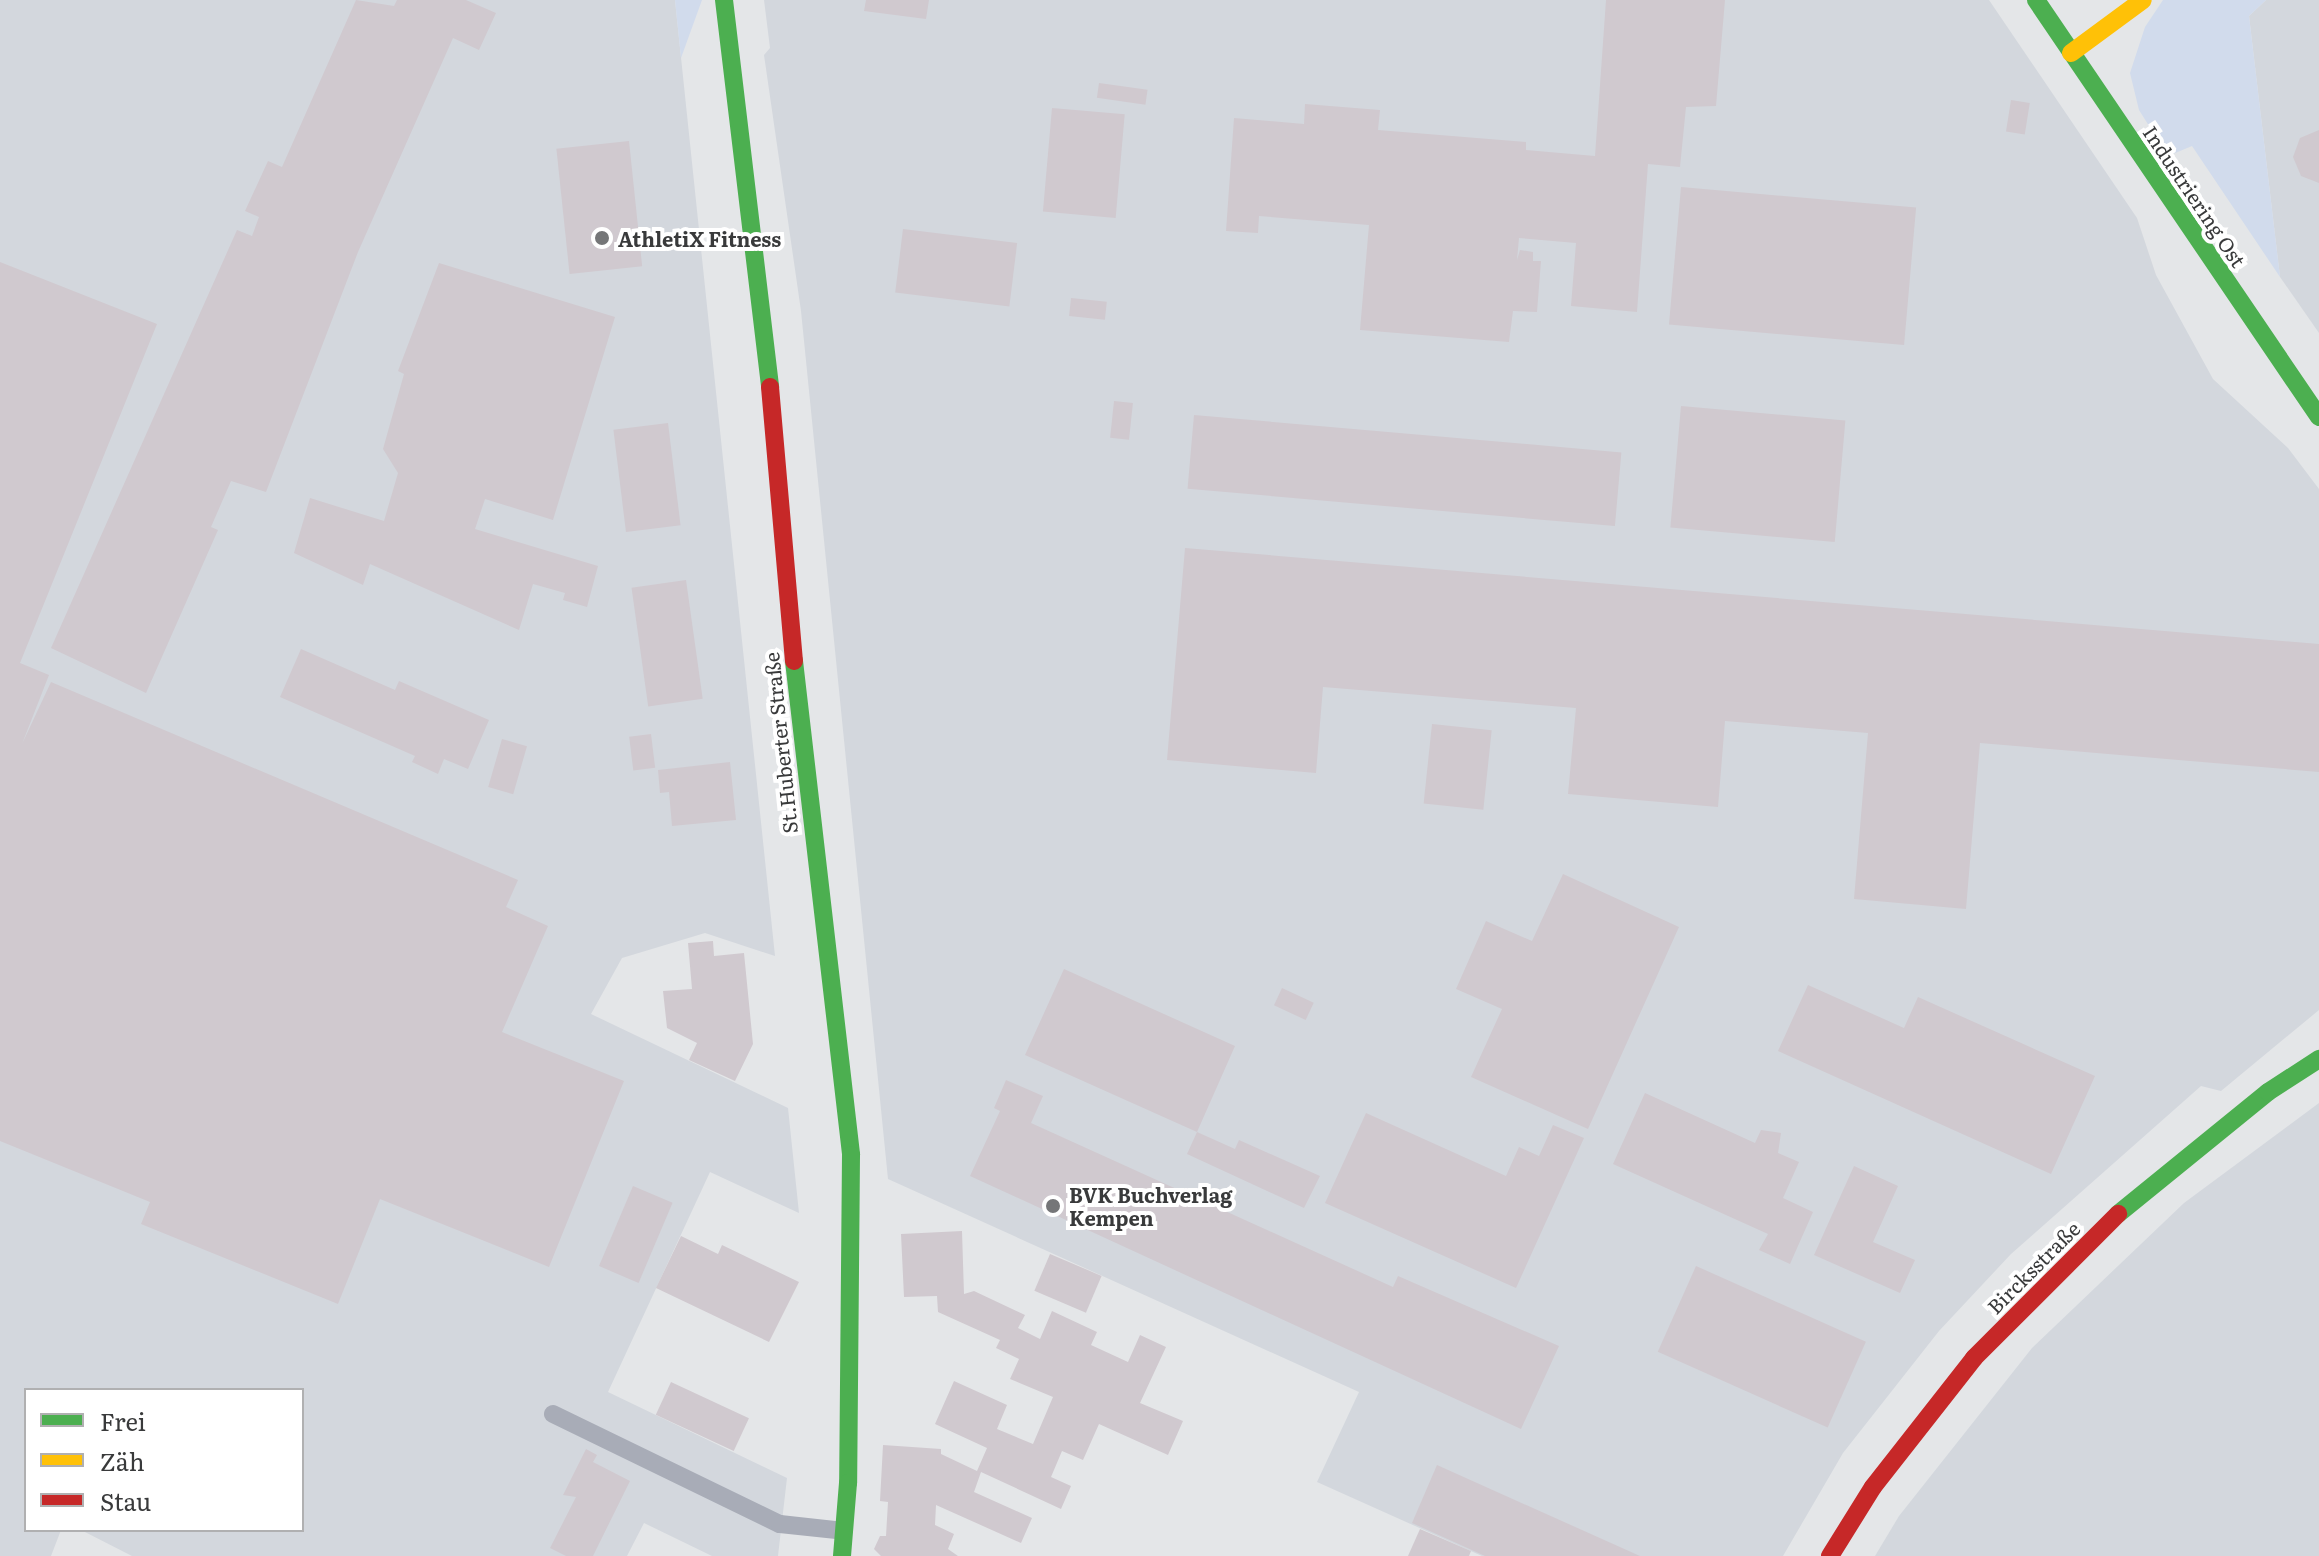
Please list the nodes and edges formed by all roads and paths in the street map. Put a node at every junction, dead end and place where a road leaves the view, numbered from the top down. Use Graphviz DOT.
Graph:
graph roads {
  1 [pos="724,0"];
  2 [pos="2036,0"];
  3 [pos="2143,0"];
  4 [pos="2071,53"];
  5 [pos="2319,417"];
  6 [pos="2319,1059"];
  7 [pos="553,1414"];
  8 [pos="839,1532"];
  9 [pos="828,1556"];
  10 [pos="842,1556"];
  11 [pos="1830,1556"];
  1 -- 8 [label="street, St.Huberter Straße"];
  2 -- 4 [label="street, Industriering Ost"];
  3 -- 4 [label="street"];
  4 -- 5 [label="street, Industriering Ost"];
  6 -- 11 [label="street, Bircksstraße"];
  7 -- 8 [label="lane"];
  8 -- 9 [label="street, St.Huberter Straße"];
  8 -- 10 [label="street, St.Huberter Straße"];
}
